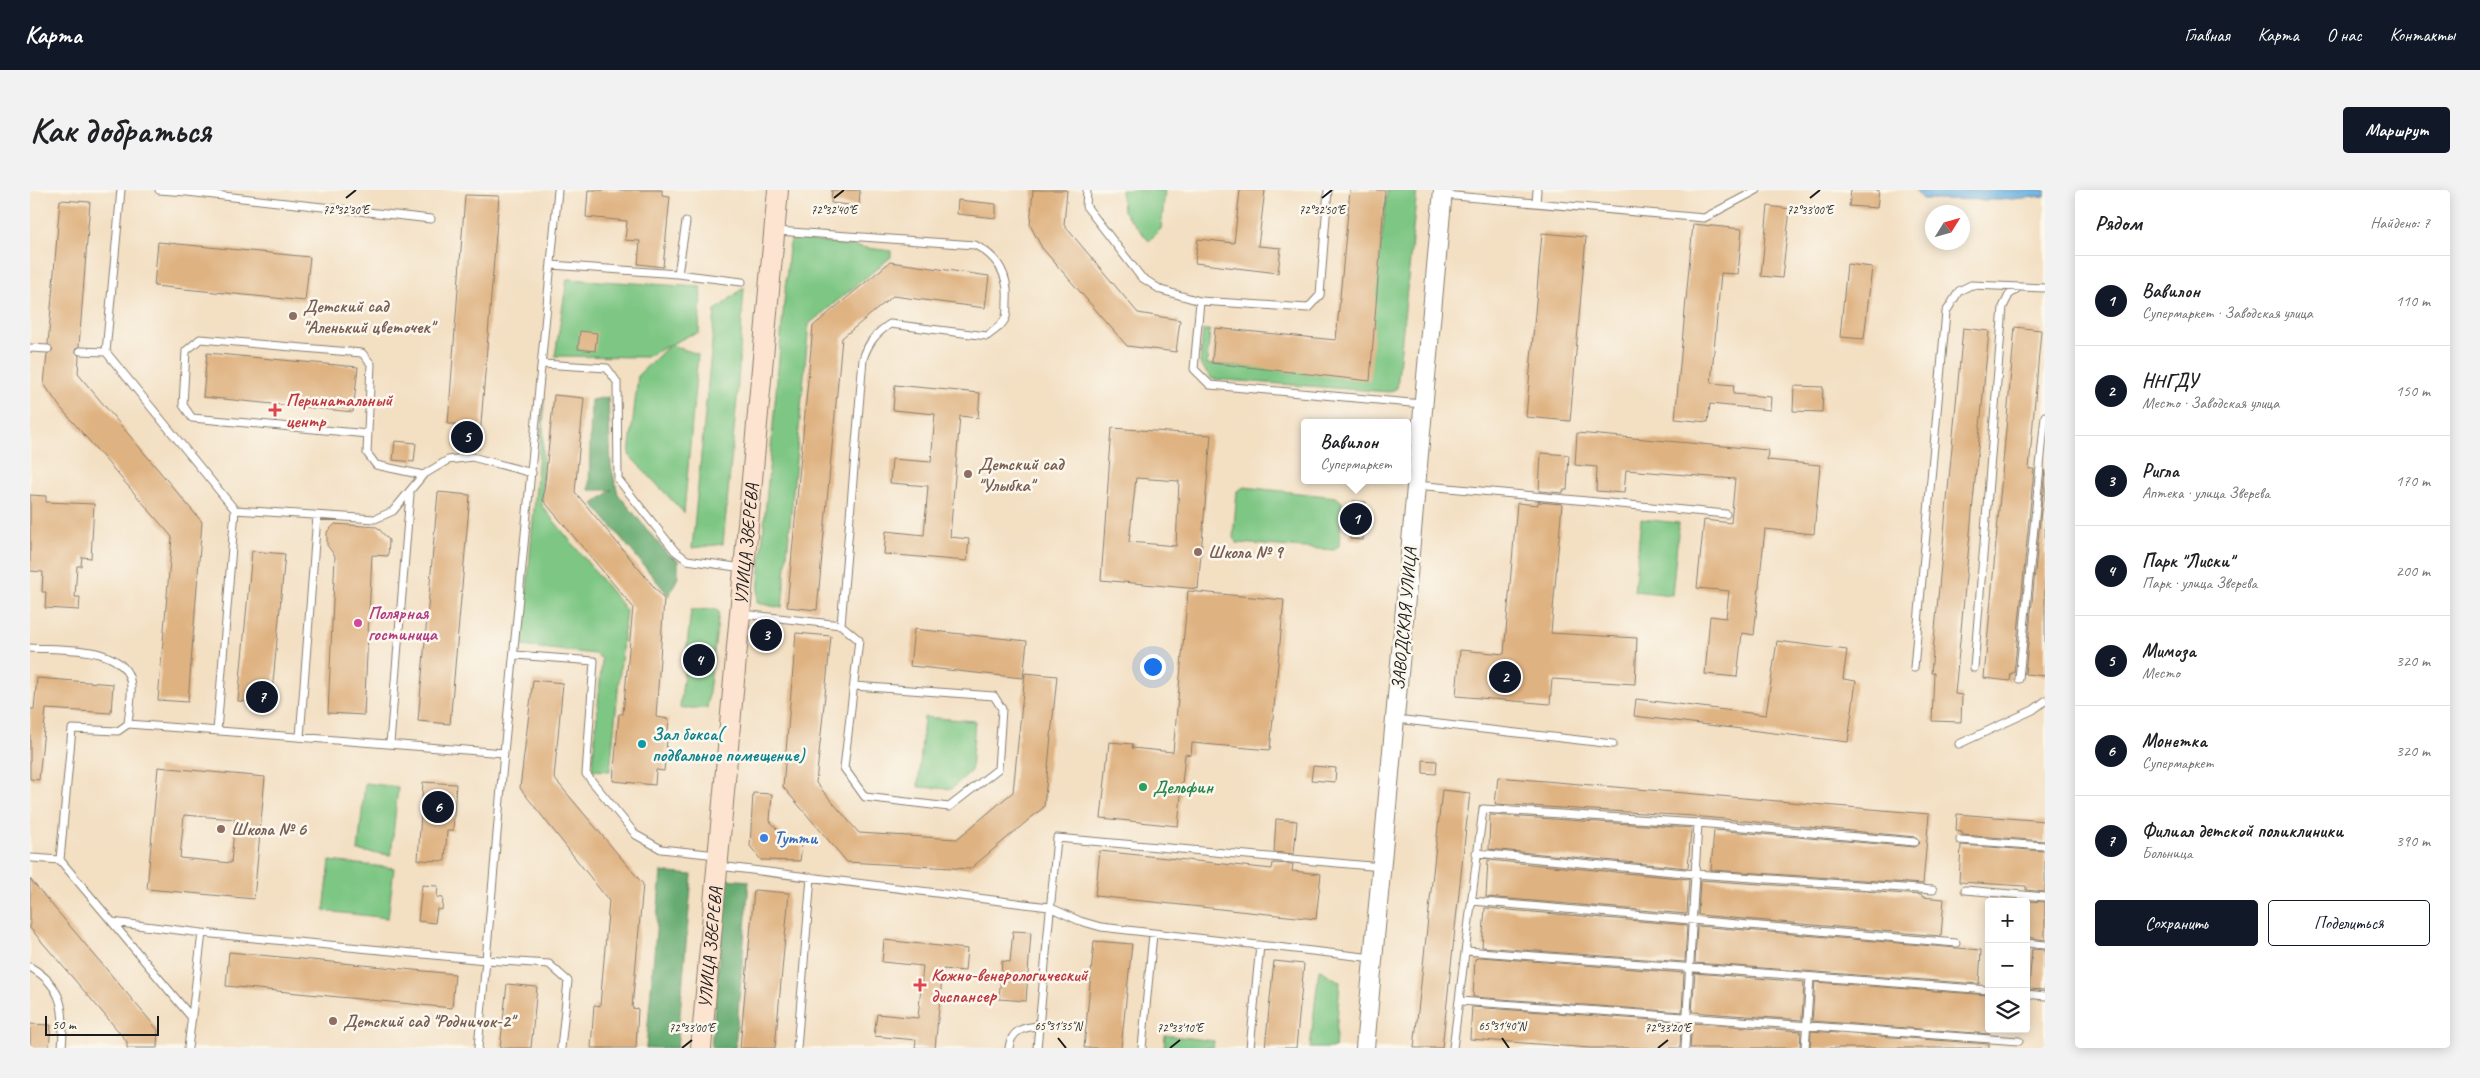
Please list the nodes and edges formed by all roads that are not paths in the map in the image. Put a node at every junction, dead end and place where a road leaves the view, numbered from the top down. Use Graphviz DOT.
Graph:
graph roads {
  1 [pos="122,190"];
  2 [pos="159,190"];
  3 [pos="558,190"];
  4 [pos="778,190"];
  5 [pos="1088,190"];
  6 [pos="1328,190"];
  7 [pos="1536,190"];
  8 [pos="1757,190"];
  9 [pos="187,191"];
  10 [pos="1443,192"];
  11 [pos="1536,203"];
  12 [pos="431,219"];
  13 [pos="686,222"];
  14 [pos="774,231"];
  15 [pos="551,265"];
  16 [pos="678,274"];
  17 [pos="742,282"];
  18 [pos="2018,287"];
  19 [pos="2045,288"];
  20 [pos="1200,301"];
  21 [pos="30,348"];
  22 [pos="48,349"];
  23 [pos="80,351"];
  24 [pos="106,352"];
  25 [pos="542,364"];
  26 [pos="1422,404"];
  27 [pos="2045,416"];
  28 [pos="368,434"];
  29 [pos="532,473"];
  30 [pos="423,475"];
  31 [pos="1415,485"];
  32 [pos="410,493"];
  33 [pos="235,510"];
  34 [pos="1726,514"];
  35 [pos="317,516"];
  36 [pos="746,568"];
  37 [pos="742,614"];
  38 [pos="842,625"];
  39 [pos="30,648"];
  40 [pos="515,655"];
  41 [pos="1914,668"];
  42 [pos="1974,668"];
  43 [pos="2019,679"];
  44 [pos="854,686"];
  45 [pos="2045,701"];
  46 [pos="1396,719"];
  47 [pos="128,724"];
  48 [pos="217,730"];
  49 [pos="300,737"];
  50 [pos="390,744"];
  51 [pos="1613,744"];
  52 [pos="1958,744"];
  53 [pos="504,753"];
  54 [pos="1698,824"];
  55 [pos="1960,840"];
  56 [pos="1915,842"];
  57 [pos="2045,846"];
  58 [pos="1476,853"];
  59 [pos="32,858"];
  60 [pos="60,860"];
  61 [pos="718,860"];
  62 [pos="1382,867"];
  63 [pos="1695,874"];
  64 [pos="811,877"];
  65 [pos="1934,890"];
  66 [pos="1965,890"];
  67 [pos="2045,897"];
  68 [pos="1472,901"];
  69 [pos="1049,907"];
  70 [pos="1692,921"];
  71 [pos="112,922"];
  72 [pos="202,933"];
  73 [pos="1153,934"];
  74 [pos="1956,943"];
  75 [pos="2030,944"];
  76 [pos="1260,945"];
  77 [pos="2045,945"];
  78 [pos="1466,951"];
  79 [pos="1373,958"];
  80 [pos="486,960"];
  81 [pos="30,967"];
  82 [pos="1689,968"];
  83 [pos="1810,977"];
  84 [pos="1985,990"];
  85 [pos="2030,994"];
  86 [pos="2045,996"];
  87 [pos="1460,1001"];
  88 [pos="192,1018"];
  89 [pos="1686,1018"];
  90 [pos="1039,1026"];
  91 [pos="1805,1026"];
  92 [pos="2019,1042"];
  93 [pos="62,1048"];
  94 [pos="188,1048"];
  95 [pos="478,1048"];
  96 [pos="561,1048"];
  97 [pos="702,1048"];
  98 [pos="798,1048"];
  99 [pos="1009,1048"];
  100 [pos="1037,1048"];
  101 [pos="1142,1048"];
  102 [pos="1250,1048"];
  103 [pos="1364,1048"];
  104 [pos="1453,1048"];
  105 [pos="1459,1048"];
  106 [pos="1684,1048"];
  107 [pos="1805,1048"];
  1 -- 24 [label="lane"];
  2 -- 9 [label="lane"];
  3 -- 15 [label="lane"];
  4 -- 14 [label="main road, УЛИЦА ЗВЕРЕВА"];
  5 -- 20 [label="lane"];
  6 -- 20 [label="lane"];
  7 -- 11 [label="lane"];
  8 -- 11 [label="lane"];
  9 -- 12 [label="lane"];
  10 -- 11 [label="lane"];
  10 -- 26 [label="street, ЗАВОДСКАЯ УЛИЦА"];
  13 -- 16 [label="lane"];
  14 -- 36 [label="main road, УЛИЦА ЗВЕРЕВА"];
  14 -- 38 [label="lane"];
  15 -- 16 [label="lane"];
  15 -- 25 [label="lane"];
  16 -- 17 [label="lane"];
  18 -- 19 [label="lane"];
  18 -- 41 [label="lane"];
  18 -- 42 [label="lane"];
  20 -- 26 [label="lane"];
  21 -- 22 [label="lane"];
  23 -- 24 [label="lane"];
  24 -- 33 [label="lane"];
  25 -- 29 [label="lane"];
  25 -- 36 [label="lane"];
  26 -- 31 [label="street, ЗАВОДСКАЯ УЛИЦА"];
  27 -- 43 [label="lane"];
  28 -- 28 [label="lane"];
  28 -- 30 [label="lane"];
  29 -- 30 [label="lane"];
  29 -- 40 [label="lane"];
  30 -- 32 [label="lane"];
  31 -- 34 [label="lane"];
  31 -- 46 [label="street, ЗАВОДСКАЯ УЛИЦА"];
  32 -- 35 [label="lane"];
  32 -- 50 [label="lane"];
  33 -- 35 [label="lane"];
  33 -- 48 [label="lane"];
  35 -- 49 [label="lane"];
  36 -- 37 [label="main road, УЛИЦА ЗВЕРЕВА"];
  37 -- 38 [label="lane"];
  37 -- 61 [label="main road, УЛИЦА ЗВЕРЕВА"];
  38 -- 44 [label="lane"];
  39 -- 47 [label="lane"];
  40 -- 53 [label="lane"];
  40 -- 61 [label="lane"];
  44 -- 44 [label="lane"];
  45 -- 52 [label="lane"];
  46 -- 51 [label="lane"];
  46 -- 62 [label="street, ЗАВОДСКАЯ УЛИЦА"];
  47 -- 48 [label="lane"];
  47 -- 60 [label="lane"];
  48 -- 49 [label="lane"];
  49 -- 50 [label="lane"];
  50 -- 53 [label="lane"];
  53 -- 80 [label="lane"];
  54 -- 56 [label="lane"];
  54 -- 58 [label="lane"];
  54 -- 63 [label="lane"];
  55 -- 57 [label="lane"];
  58 -- 63 [label="lane"];
  58 -- 68 [label="lane"];
  59 -- 60 [label="lane"];
  60 -- 71 [label="lane"];
  61 -- 64 [label="lane"];
  61 -- 97 [label="main road, УЛИЦА ЗВЕРЕВА"];
  62 -- 69 [label="lane"];
  62 -- 79 [label="street, ЗАВОДСКАЯ УЛИЦА"];
  63 -- 65 [label="lane"];
  63 -- 70 [label="lane"];
  64 -- 69 [label="lane"];
  64 -- 98 [label="lane"];
  66 -- 67 [label="lane"];
  68 -- 70 [label="lane"];
  68 -- 78 [label="lane"];
  69 -- 73 [label="lane"];
  69 -- 90 [label="lane"];
  70 -- 74 [label="lane"];
  70 -- 82 [label="lane"];
  71 -- 72 [label="lane"];
  71 -- 88 [label="lane"];
  72 -- 80 [label="lane"];
  72 -- 88 [label="lane"];
  73 -- 76 [label="lane"];
  73 -- 101 [label="lane"];
  75 -- 77 [label="lane"];
  76 -- 79 [label="lane"];
  76 -- 102 [label="lane"];
  78 -- 82 [label="lane"];
  78 -- 87 [label="lane"];
  79 -- 103 [label="street, ЗАВОДСКАЯ УЛИЦА"];
  80 -- 95 [label="lane"];
  80 -- 96 [label="lane"];
  81 -- 93 [label="lane"];
  82 -- 83 [label="lane"];
  82 -- 89 [label="lane"];
  83 -- 84 [label="lane"];
  83 -- 91 [label="lane"];
  85 -- 86 [label="lane"];
  87 -- 89 [label="lane"];
  87 -- 104 [label="lane"];
  88 -- 94 [label="lane"];
  89 -- 91 [label="lane"];
  89 -- 106 [label="lane"];
  90 -- 99 [label="lane"];
  90 -- 100 [label="lane"];
  91 -- 92 [label="lane"];
  91 -- 107 [label="lane"];
  104 -- 105 [label="lane"];
}
